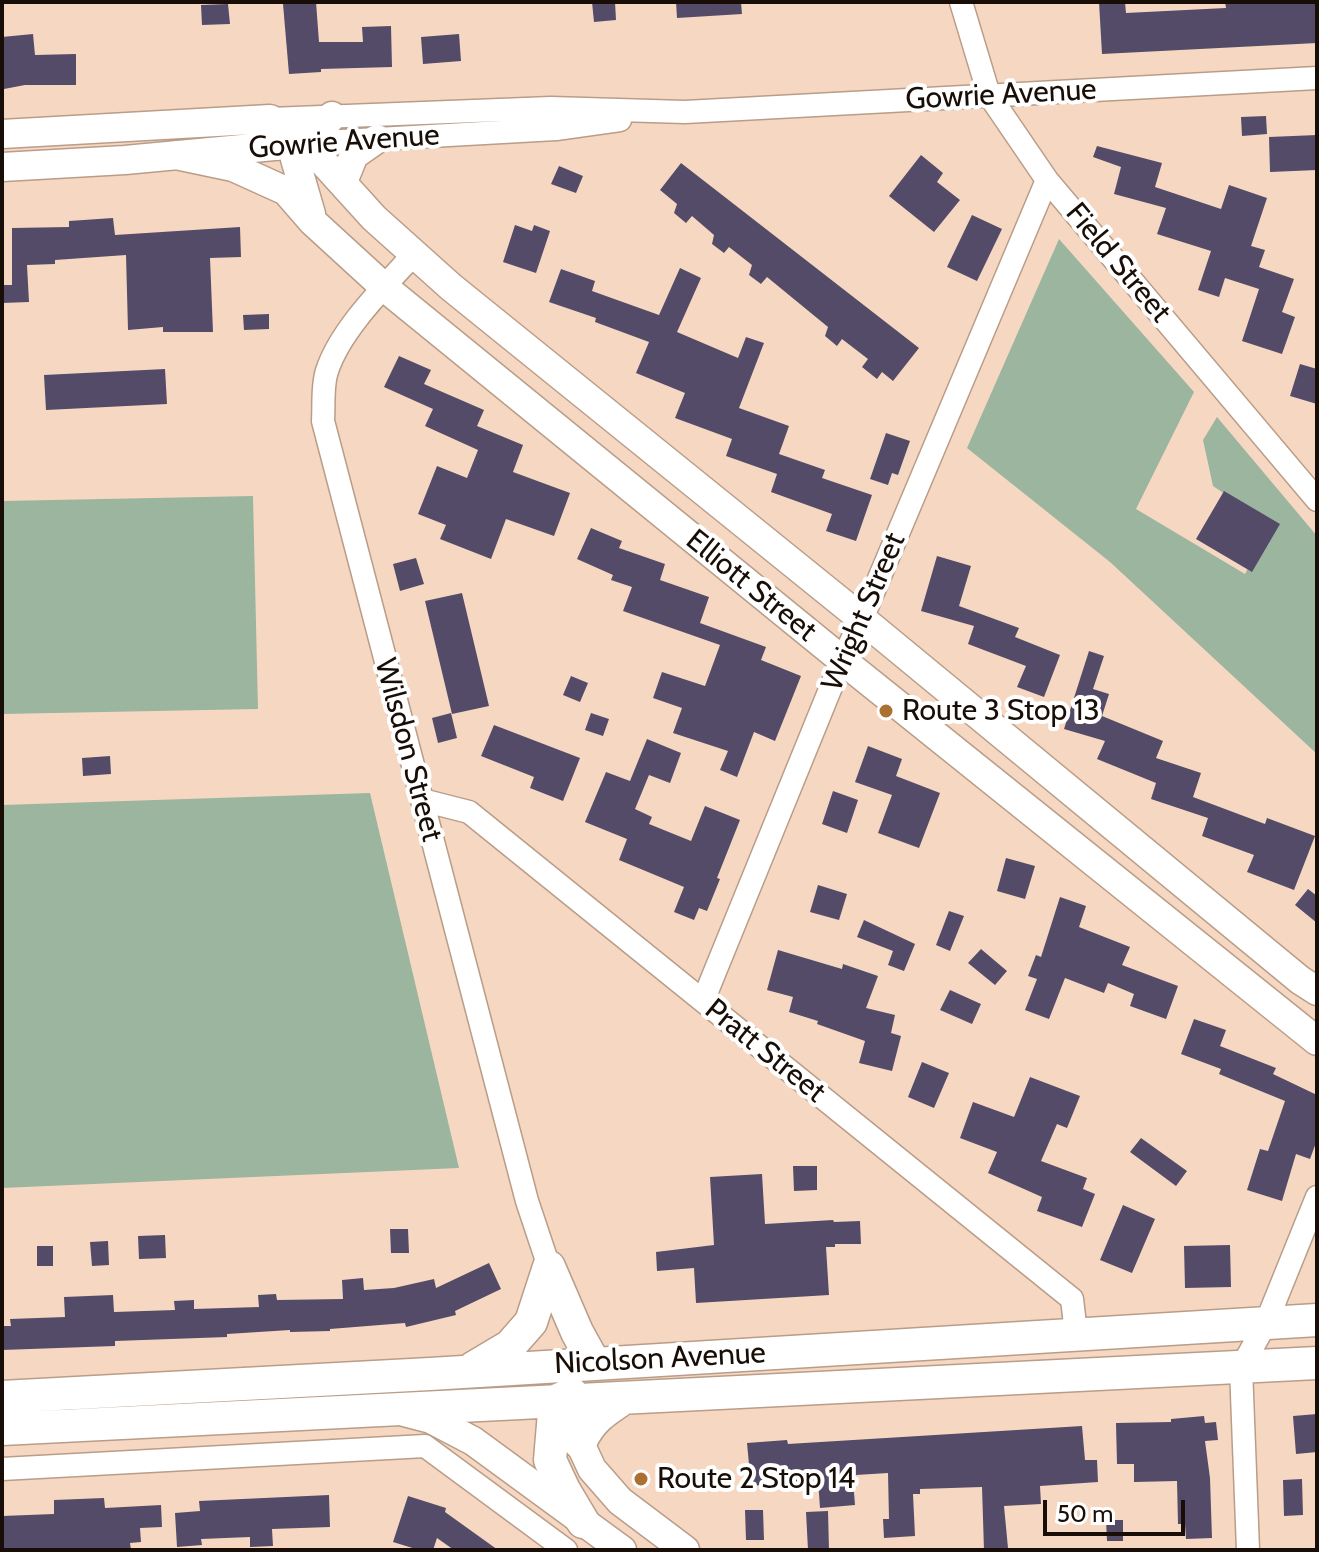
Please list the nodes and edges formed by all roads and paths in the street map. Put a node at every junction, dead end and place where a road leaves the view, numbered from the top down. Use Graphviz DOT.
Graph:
graph roads {
  1 [pos="961,2"];
  2 [pos="1317,78"];
  3 [pos="989,95"];
  4 [pos="685,112"];
  5 [pos="332,116"];
  6 [pos="270,119"];
  7 [pos="2,134"];
  8 [pos="377,139"];
  9 [pos="306,143"];
  10 [pos="176,155"];
  11 [pos="2,167"];
  12 [pos="1047,180"];
  13 [pos="343,182"];
  14 [pos="313,222"];
  15 [pos="414,254"];
  16 [pos="384,287"];
  17 [pos="1317,500"];
  18 [pos="862,619"];
  19 [pos="842,660"];
  20 [pos="422,800"];
  21 [pos="1317,991"];
  22 [pos="703,1001"];
  23 [pos="1317,1041"];
  24 [pos="1317,1197"];
  25 [pos="549,1267"];
  26 [pos="1317,1320"];
  27 [pos="1266,1323"];
  28 [pos="1076,1333"];
  29 [pos="886,1345"];
  30 [pos="638,1361"];
  31 [pos="594,1363"];
  32 [pos="1317,1363"];
  33 [pos="1241,1368"];
  34 [pos="467,1372"];
  35 [pos="430,1374"];
  36 [pos="888,1385"];
  37 [pos="2,1397"];
  38 [pos="624,1398"];
  39 [pos="555,1401"];
  40 [pos="393,1409"];
  41 [pos="47,1411"];
  42 [pos="2,1429"];
  43 [pos="580,1443"];
  44 [pos="2,1469"];
  45 [pos="584,1536"];
  46 [pos="566,1550"];
  47 [pos="622,1550"];
  48 [pos="685,1550"];
  49 [pos="1248,1550"];
  1 -- 3 [label="street, Field Street"];
  2 -- 3 [label="street, Gowrie Avenue"];
  3 -- 4 [label="street, Gowrie Avenue"];
  3 -- 12 [label="street, Field Street"];
  4 -- 5 [label="street, Gowrie Avenue"];
  4 -- 8 [label="street, Gowrie Avenue"];
  5 -- 6 [label="street, Gowrie Avenue"];
  5 -- 9 [label="street"];
  6 -- 7 [label="street, Gowrie Avenue"];
  6 -- 9 [label="street, Elliott Street"];
  8 -- 9 [label="street, Gowrie Avenue"];
  8 -- 13 [label="street"];
  9 -- 10 [label="street, Gowrie Avenue"];
  9 -- 13 [label="street, Elliott Street"];
  9 -- 14 [label="street"];
  10 -- 11 [label="street, Gowrie Avenue"];
  10 -- 14 [label="street, Elliott Street"];
  12 -- 17 [label="street, Field Street"];
  12 -- 18 [label="street, Wright Street"];
  13 -- 15 [label="street, Elliott Street"];
  14 -- 16 [label="street, Elliott Street"];
  15 -- 16 [label="street, Wilsdon Street"];
  15 -- 18 [label="street, Elliott Street"];
  16 -- 19 [label="street, Elliott Street"];
  16 -- 20 [label="street, Wilsdon Street"];
  18 -- 19 [label="street, Wright Street"];
  18 -- 21 [label="street, Elliott Street"];
  19 -- 22 [label="street, Wright Street"];
  19 -- 23 [label="street, Elliott Street"];
  20 -- 22 [label="street, Pratt Street"];
  20 -- 25 [label="street, Wilsdon Street"];
  22 -- 28 [label="street, Pratt Street"];
  24 -- 27 [label="street"];
  25 -- 31 [label="main road"];
  25 -- 34 [label="main road"];
  26 -- 27 [label="main road, Nicolson Avenue"];
  27 -- 28 [label="main road, Nicolson Avenue"];
  27 -- 33 [label="street"];
  28 -- 29 [label="main road, Nicolson Avenue"];
  29 -- 30 [label="main road, Nicolson Avenue"];
  29 -- 36 [label="main road"];
  30 -- 31 [label="main road, Nicolson Avenue"];
  30 -- 39 [label="main road"];
  31 -- 34 [label="main road, Nicolson Avenue"];
  32 -- 33 [label="main road, Nicolson Avenue"];
  33 -- 36 [label="main road, Nicolson Avenue"];
  33 -- 49 [label="street"];
  34 -- 35 [label="main road, Nicolson Avenue"];
  35 -- 39 [label="main road"];
  35 -- 41 [label="main road, Nicolson Avenue"];
  36 -- 38 [label="main road, Nicolson Avenue"];
  37 -- 41 [label="main road, Nicolson Avenue"];
  38 -- 39 [label="main road, Nicolson Avenue"];
  38 -- 43 [label="main road"];
  39 -- 40 [label="main road, Nicolson Avenue"];
  39 -- 43 [label="street"];
  39 -- 45 [label="main road"];
  40 -- 41 [label="main road, Nicolson Avenue"];
  40 -- 45 [label="street"];
  41 -- 42 [label="main road, Nicolson Avenue"];
  43 -- 48 [label="street"];
  44 -- 46 [label="street"];
  45 -- 47 [label="street"];
}
